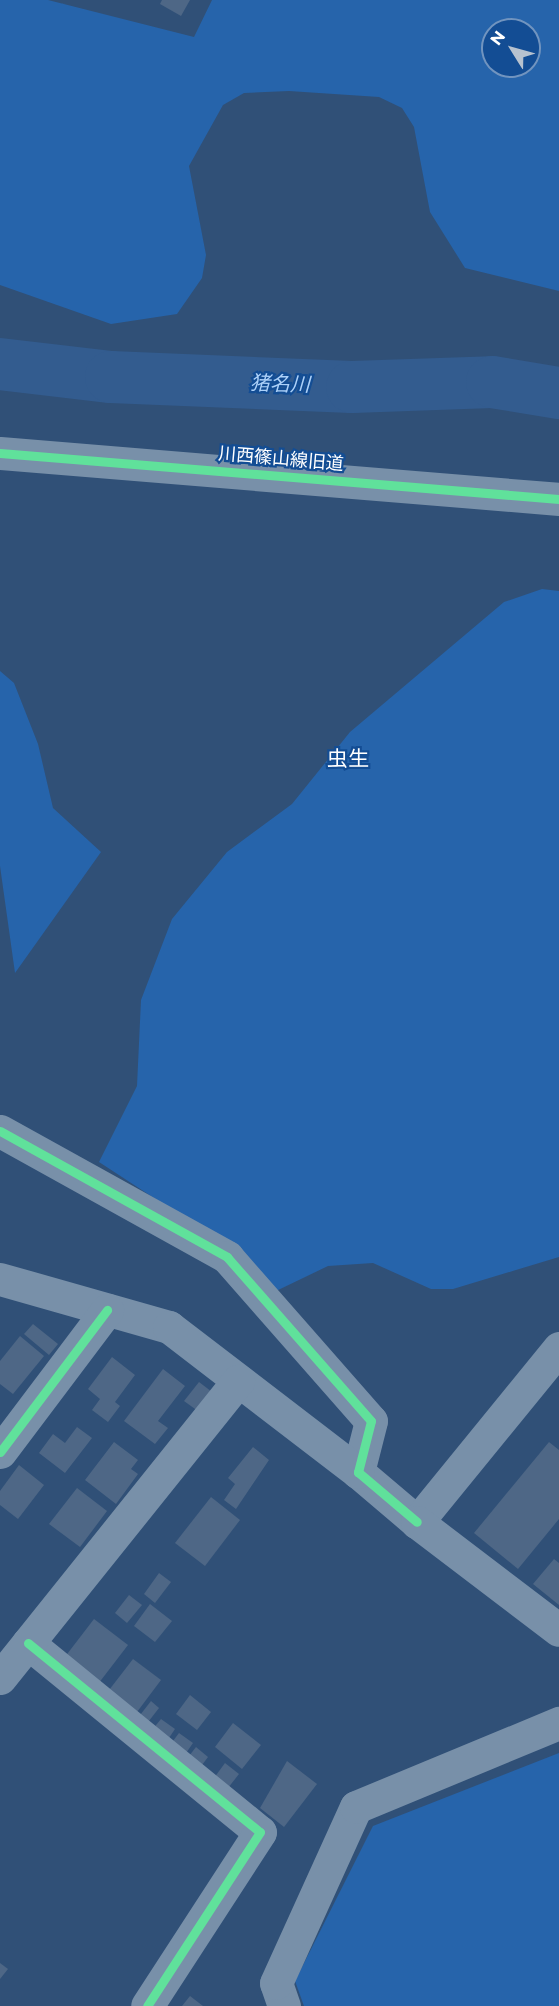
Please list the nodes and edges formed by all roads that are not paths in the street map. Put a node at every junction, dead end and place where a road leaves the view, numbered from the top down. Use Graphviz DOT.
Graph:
graph roads {
  1 [pos="0,453"];
  2 [pos="559,499"];
  3 [pos="0,1131"];
  4 [pos="0,1279"];
  5 [pos="107,1310"];
  6 [pos="559,1348"];
  7 [pos="238,1381"];
  8 [pos="0,1452"];
  9 [pos="358,1472"];
  10 [pos="417,1522"];
  11 [pos="559,1630"];
  12 [pos="28,1643"];
  13 [pos="0,1678"];
  14 [pos="559,1723"];
  15 [pos="147,2006"];
  16 [pos="284,2006"];
  1 -- 2 [label="street, 川西篠山線旧道"];
  3 -- 9 [label="street"];
  4 -- 5 [label="street"];
  5 -- 7 [label="street"];
  5 -- 8 [label="street"];
  6 -- 10 [label="street"];
  7 -- 9 [label="street"];
  7 -- 12 [label="street"];
  9 -- 10 [label="street"];
  10 -- 11 [label="street"];
  12 -- 13 [label="street"];
  12 -- 15 [label="street"];
  14 -- 16 [label="street"];
}
